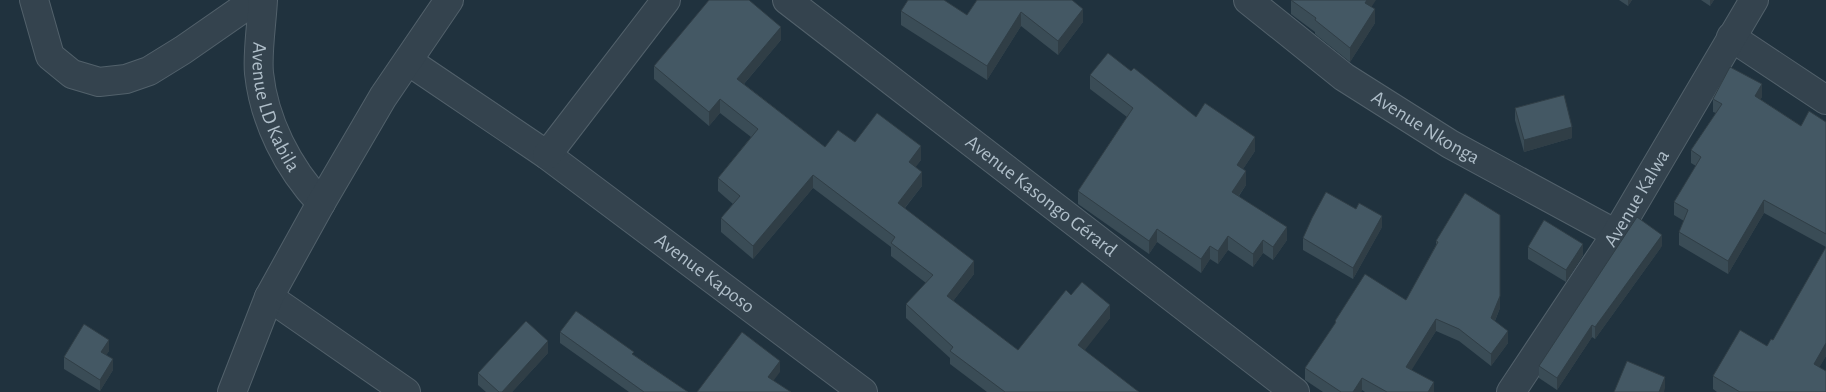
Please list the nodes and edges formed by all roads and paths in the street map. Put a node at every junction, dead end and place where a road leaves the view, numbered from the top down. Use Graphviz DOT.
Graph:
graph roads {
  1 [pos="34,0"];
  2 [pos="255,0"];
  3 [pos="263,0"];
  4 [pos="449,0"];
  5 [pos="666,0"];
  6 [pos="787,0"];
  7 [pos="1248,0"];
  8 [pos="1754,0"];
  9 [pos="1731,37"];
  10 [pos="408,60"];
  11 [pos="1826,100"];
  12 [pos="547,155"];
  13 [pos="321,203"];
  14 [pos="1616,234"];
  15 [pos="269,297"];
  16 [pos="395,384"];
  17 [pos="232,392"];
  18 [pos="863,392"];
  19 [pos="1295,392"];
  20 [pos="1511,392"];
  1 -- 2 [label="street"];
  3 -- 13 [label="street, Avenue LD Kabila"];
  4 -- 10 [label="street"];
  5 -- 12 [label="street"];
  6 -- 19 [label="street, Avenue Kasongo Gérard"];
  7 -- 14 [label="street, Avenue Nkonga"];
  8 -- 9 [label="street, Avenue Kalwa"];
  9 -- 11 [label="street"];
  9 -- 14 [label="street, Avenue Kalwa"];
  10 -- 12 [label="street, Avenue Kaposo"];
  10 -- 13 [label="street"];
  12 -- 18 [label="street, Avenue Kaposo"];
  13 -- 15 [label="street"];
  14 -- 20 [label="street, Avenue Kalwa"];
  15 -- 16 [label="street"];
  15 -- 17 [label="street"];
}
